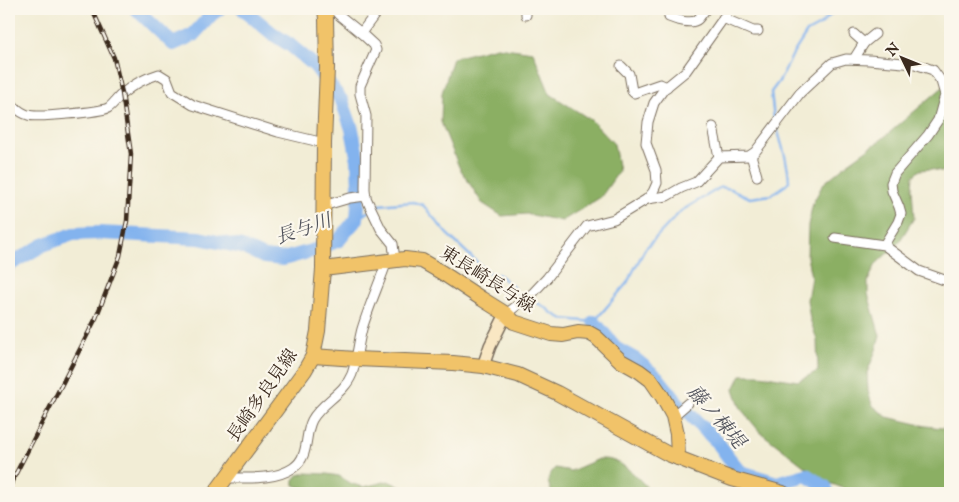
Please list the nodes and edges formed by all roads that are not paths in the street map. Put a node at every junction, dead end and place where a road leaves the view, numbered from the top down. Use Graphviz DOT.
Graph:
graph roads {
  1 [pos="325,9"];
  2 [pos="334,9"];
  3 [pos="379,9"];
  4 [pos="669,9"];
  5 [pos="706,9"];
  6 [pos="728,9"];
  7 [pos="723,18"];
  8 [pos="758,31"];
  9 [pos="361,33"];
  10 [pos="854,34"];
  11 [pos="875,34"];
  12 [pos="864,43"];
  13 [pos="854,59"];
  14 [pos="621,66"];
  15 [pos="667,87"];
  16 [pos="9,102"];
  17 [pos="713,127"];
  18 [pos="324,143"];
  19 [pos="751,155"];
  20 [pos="718,157"];
  21 [pos="757,176"];
  22 [pos="365,196"];
  23 [pos="647,199"];
  24 [pos="324,206"];
  25 [pos="835,238"];
  26 [pos="884,245"];
  27 [pos="391,261"];
  28 [pos="323,265"];
  29 [pos="950,282"];
  30 [pos="506,314"];
  31 [pos="312,356"];
  32 [pos="356,359"];
  33 [pos="483,366"];
  34 [pos="688,404"];
  35 [pos="674,416"];
  36 [pos="678,458"];
  37 [pos="226,478"];
  38 [pos="215,493"];
  39 [pos="783,493"];
  1 -- 18 [label="main road, 長崎多良見線"];
  2 -- 9 [label="street"];
  3 -- 9 [label="street"];
  4 -- 5 [label="street"];
  6 -- 7 [label="street"];
  7 -- 8 [label="street"];
  7 -- 15 [label="street"];
  9 -- 22 [label="street"];
  10 -- 12 [label="street"];
  11 -- 12 [label="street"];
  12 -- 13 [label="street"];
  13 -- 19 [label="street"];
  13 -- 26 [label="street"];
  14 -- 15 [label="street"];
  15 -- 23 [label="street"];
  16 -- 18 [label="street"];
  17 -- 20 [label="street"];
  18 -- 24 [label="main road, 長崎多良見線"];
  19 -- 20 [label="street"];
  19 -- 21 [label="street"];
  20 -- 23 [label="street"];
  22 -- 24 [label="street"];
  22 -- 27 [label="street"];
  23 -- 30 [label="street"];
  24 -- 28 [label="main road, 長崎多良見線"];
  25 -- 26 [label="street"];
  26 -- 29 [label="street"];
  27 -- 28 [label="main road, 東長崎長与線"];
  27 -- 30 [label="main road, 東長崎長与線"];
  27 -- 32 [label="street"];
  28 -- 31 [label="main road, 長崎多良見線"];
  30 -- 33 [label="street"];
  30 -- 35 [label="main road, 東長崎長与線"];
  31 -- 32 [label="main road"];
  31 -- 37 [label="main road, 長崎多良見線"];
  32 -- 33 [label="main road"];
  32 -- 37 [label="street"];
  33 -- 36 [label="main road"];
  34 -- 35 [label="street"];
  35 -- 36 [label="main road, 東長崎長与線"];
  36 -- 39 [label="main road"];
  37 -- 38 [label="main road, 長崎多良見線"];
}
